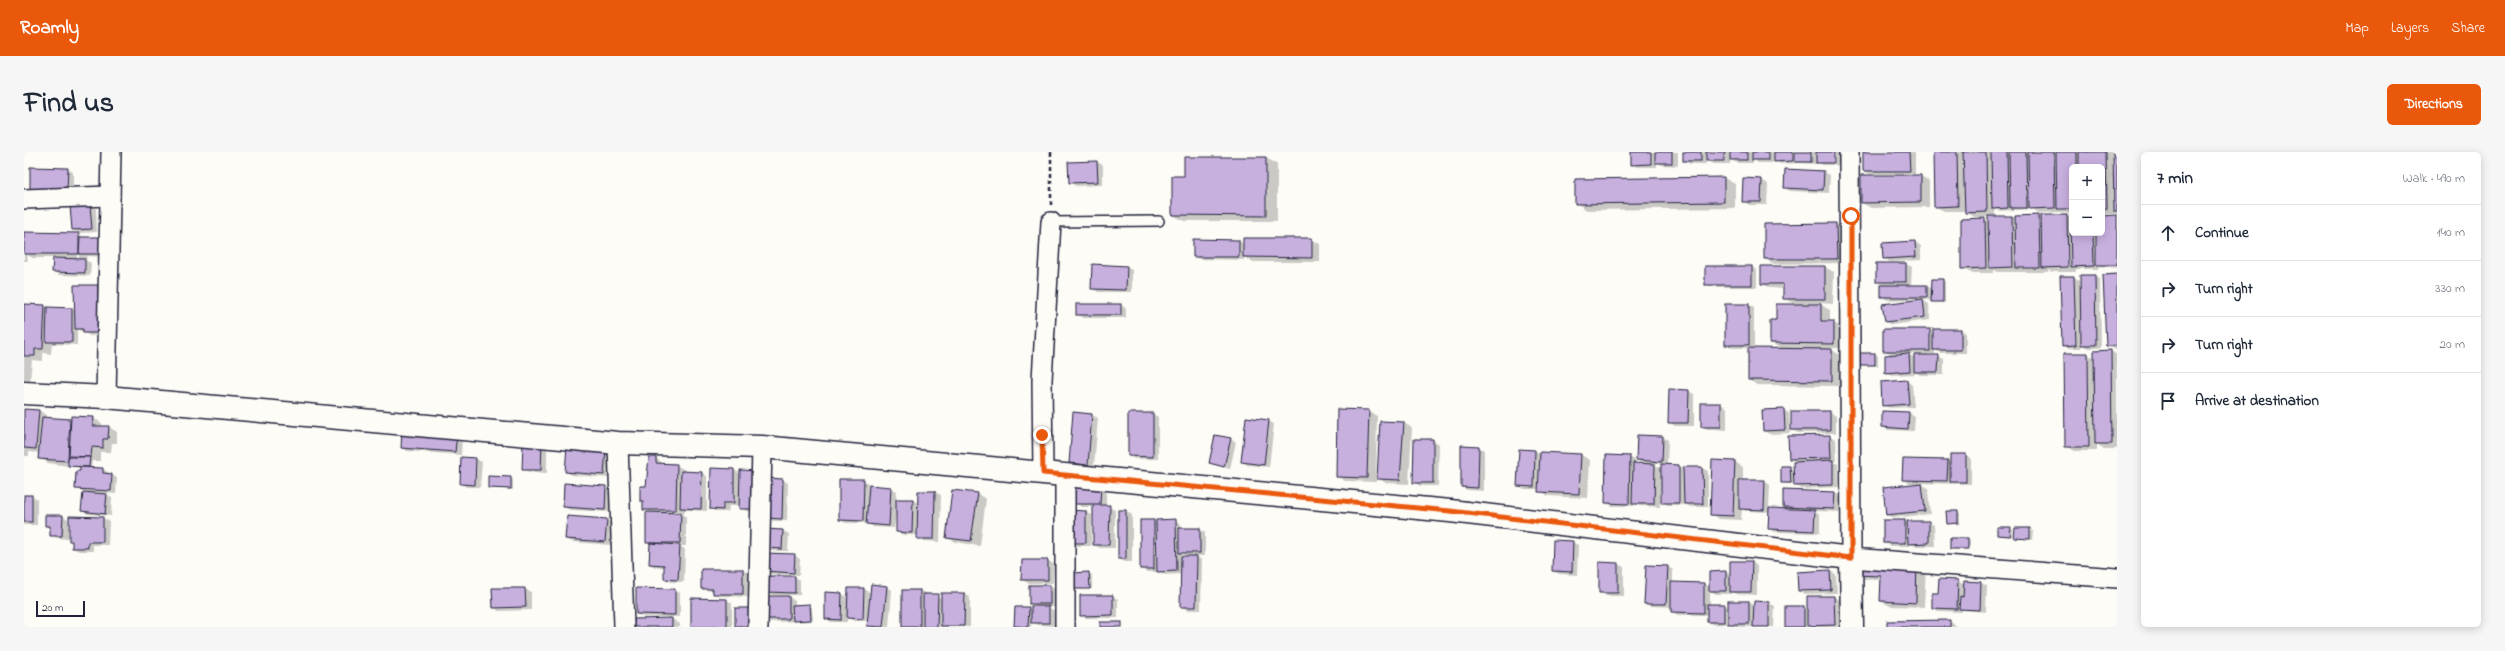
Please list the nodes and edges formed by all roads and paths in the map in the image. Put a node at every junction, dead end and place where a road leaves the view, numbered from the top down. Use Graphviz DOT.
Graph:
graph roads {
  1 [pos="111,152"];
  2 [pos="1051,152"];
  3 [pos="1849,152"];
  4 [pos="110,196"];
  5 [pos="24,199"];
  6 [pos="1159,221"];
  7 [pos="1051,222"];
  8 [pos="24,393"];
  9 [pos="106,397"];
  10 [pos="618,443"];
  11 [pos="762,447"];
  12 [pos="1043,473"];
  13 [pos="1065,476"];
  14 [pos="1851,558"];
  15 [pos="2117,578"];
  16 [pos="624,627"];
  17 [pos="758,627"];
  18 [pos="1065,627"];
  19 [pos="1852,627"];
  1 -- 4 [label="street"];
  2 -- 7 [label="path"];
  3 -- 14 [label="street"];
  4 -- 5 [label="street"];
  4 -- 9 [label="street"];
  6 -- 7 [label="lane"];
  7 -- 12 [label="street"];
  8 -- 9 [label="street"];
  9 -- 10 [label="street"];
  10 -- 11 [label="street"];
  10 -- 16 [label="street"];
  11 -- 12 [label="street"];
  11 -- 17 [label="street"];
  12 -- 13 [label="street"];
  13 -- 14 [label="street"];
  13 -- 18 [label="street"];
  14 -- 15 [label="street"];
  14 -- 19 [label="street"];
}
